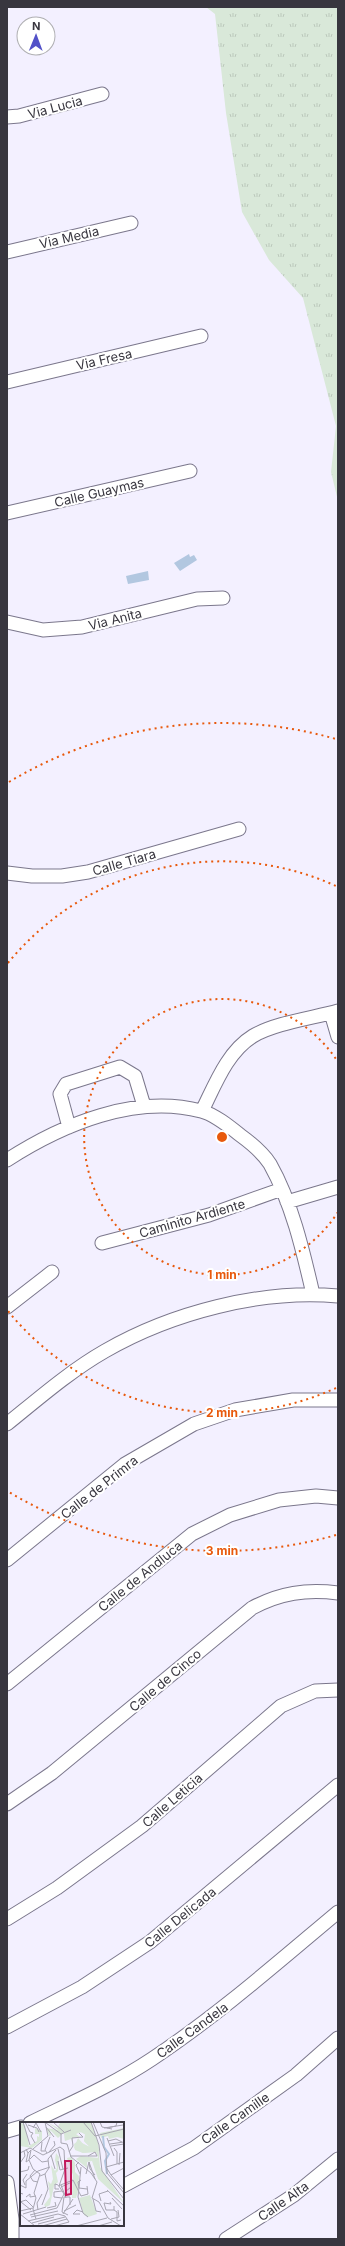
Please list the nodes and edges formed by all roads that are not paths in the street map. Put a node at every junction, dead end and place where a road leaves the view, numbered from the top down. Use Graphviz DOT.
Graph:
graph roads {
  1 [pos="102,94"];
  2 [pos="7,117"];
  3 [pos="131,223"];
  4 [pos="7,252"];
  5 [pos="201,336"];
  6 [pos="7,382"];
  7 [pos="190,471"];
  8 [pos="7,513"];
  9 [pos="223,598"];
  10 [pos="7,622"];
  11 [pos="239,830"];
  12 [pos="7,873"];
  13 [pos="334,1012"];
  14 [pos="338,1037"];
  15 [pos="144,1106"];
  16 [pos="202,1111"];
  17 [pos="69,1128"];
  18 [pos="7,1160"];
  19 [pos="338,1187"];
  20 [pos="282,1189"];
  21 [pos="287,1202"];
  22 [pos="102,1244"];
  23 [pos="52,1272"];
  24 [pos="313,1294"];
  25 [pos="338,1296"];
  26 [pos="7,1307"];
  27 [pos="338,1400"];
  28 [pos="7,1424"];
  29 [pos="338,1498"];
  30 [pos="7,1560"];
  31 [pos="338,1593"];
  32 [pos="7,1684"];
  33 [pos="338,1690"];
  34 [pos="338,1785"];
  35 [pos="7,1804"];
  36 [pos="338,1912"];
  37 [pos="7,1918"];
  38 [pos="7,2027"];
  39 [pos="338,2038"];
  40 [pos="32,2122"];
  41 [pos="20,2127"];
  42 [pos="7,2131"];
  43 [pos="338,2159"];
  44 [pos="7,2182"];
  45 [pos="124,2185"];
  46 [pos="17,2220"];
  47 [pos="12,2239"];
  48 [pos="226,2239"];
  1 -- 2 [label="street, Via Lucia"];
  3 -- 4 [label="street, Via Media"];
  5 -- 6 [label="street, Via Fresa"];
  7 -- 8 [label="street, Calle Guaymas"];
  9 -- 10 [label="street, Via Anita"];
  11 -- 12 [label="street, Calle Tiara"];
  13 -- 14 [label="street"];
  13 -- 16 [label="street"];
  15 -- 16 [label="street"];
  15 -- 17 [label="street"];
  15 -- 17 [label="street"];
  16 -- 20 [label="street"];
  17 -- 18 [label="street"];
  19 -- 21 [label="street"];
  20 -- 21 [label="street"];
  20 -- 22 [label="street, Caminito Ardiente"];
  21 -- 24 [label="street"];
  23 -- 26 [label="street"];
  24 -- 25 [label="street"];
  24 -- 28 [label="street"];
  27 -- 30 [label="street, Calle de Primra"];
  29 -- 32 [label="street, Calle de Andluca"];
  31 -- 35 [label="street, Calle de Cinco"];
  33 -- 37 [label="street, Calle Leticia"];
  34 -- 38 [label="street, Calle Delicada"];
  36 -- 40 [label="street, Calle Candela"];
  39 -- 45 [label="street, Calle Camille"];
  41 -- 42 [label="street"];
  43 -- 48 [label="street, Calle Alta"];
  44 -- 46 [label="street"];
  46 -- 47 [label="street"];
}
